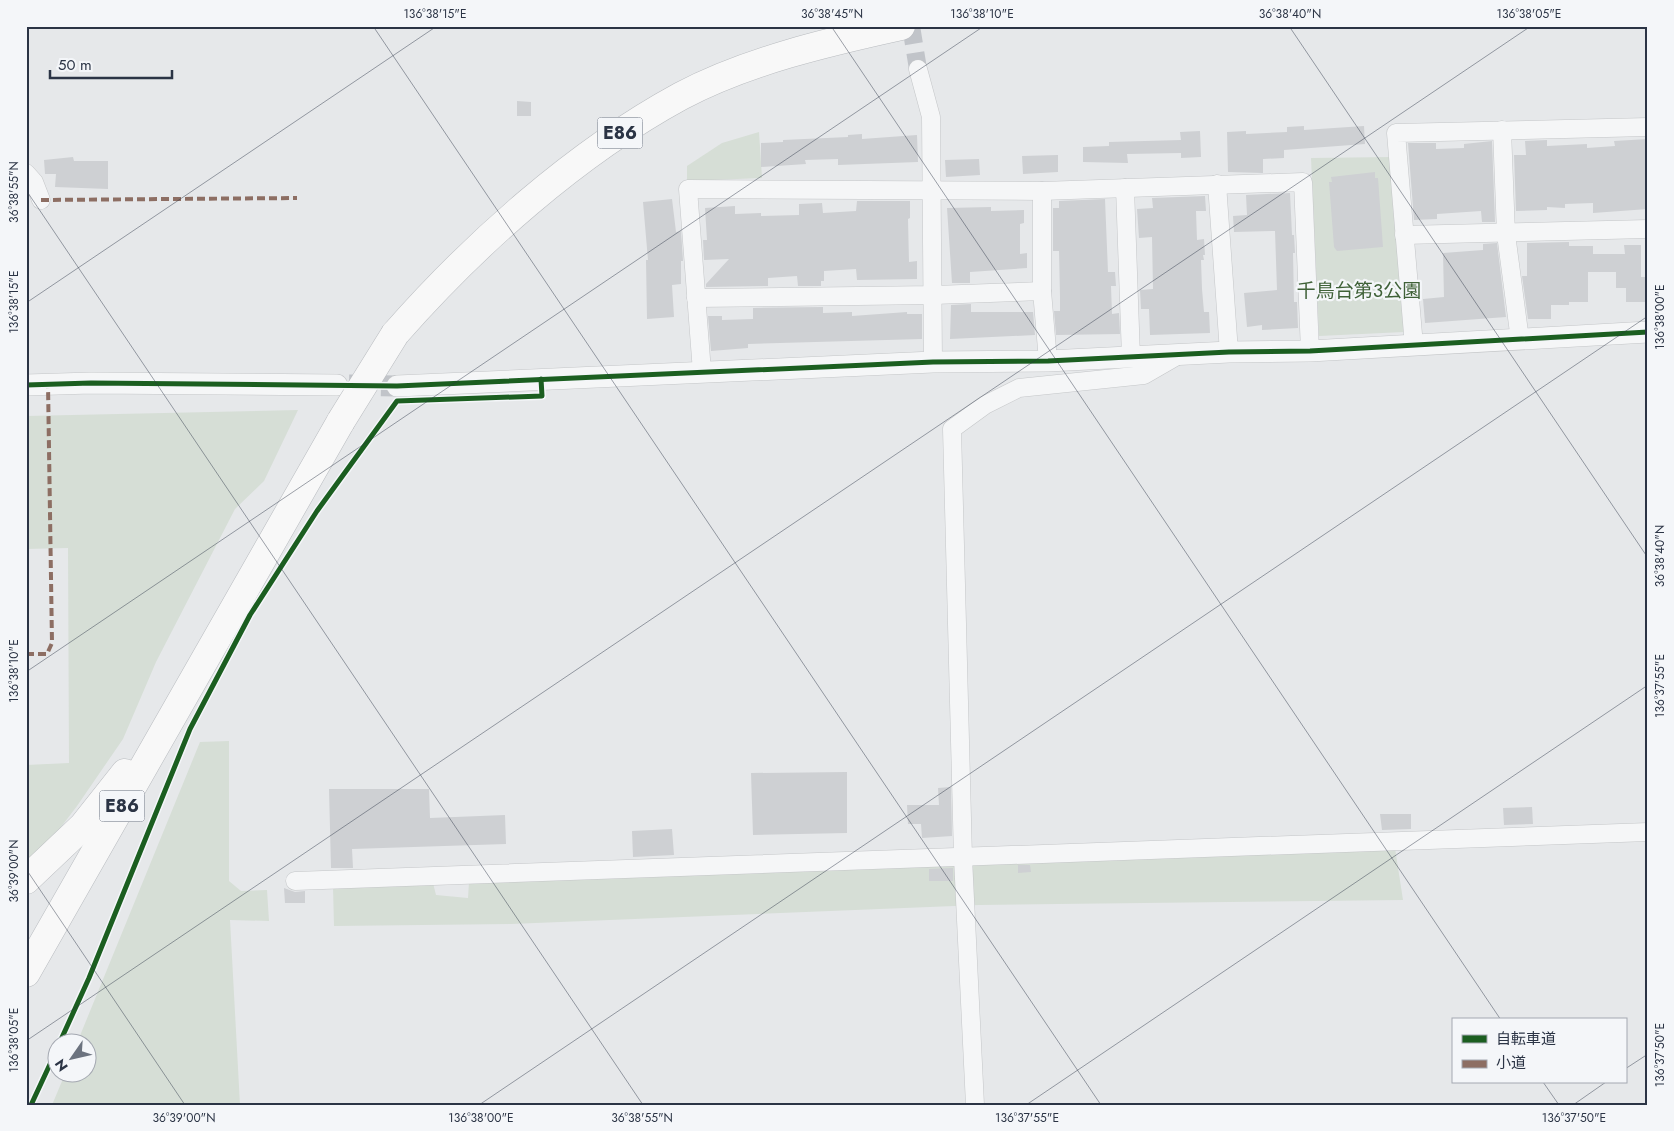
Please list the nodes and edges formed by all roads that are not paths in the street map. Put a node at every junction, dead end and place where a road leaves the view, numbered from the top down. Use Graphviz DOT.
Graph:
graph roads {
  1 [pos="901,26"];
  2 [pos="918,69"];
  3 [pos="1648,127"];
  4 [pos="1502,130"];
  5 [pos="26,173"];
  6 [pos="1217,184"];
  7 [pos="1125,188"];
  8 [pos="933,190"];
  9 [pos="1042,191"];
  10 [pos="42,200"];
  11 [pos="1648,230"];
  12 [pos="1506,234"];
  13 [pos="1404,236"];
  14 [pos="1042,291"];
  15 [pos="934,295"];
  16 [pos="696,298"];
  17 [pos="1648,332"];
  18 [pos="1520,340"];
  19 [pos="1414,346"];
  20 [pos="1310,351"];
  21 [pos="1229,352"];
  22 [pos="1177,356"];
  23 [pos="1131,358"];
  24 [pos="1048,361"];
  25 [pos="934,362"];
  26 [pos="702,372"];
  27 [pos="26,385"];
  28 [pos="337,385"];
  29 [pos="397,386"];
  30 [pos="217,637"];
  31 [pos="1648,832"];
  32 [pos="963,858"];
  33 [pos="26,880"];
  34 [pos="294,881"];
  35 [pos="26,973"];
  36 [pos="975,1105"];
  1 -- 30 [label="highway, E86, bridge"];
  2 -- 8 [label="street"];
  3 -- 4 [label="street"];
  4 -- 12 [label="street"];
  4 -- 13 [label="street"];
  5 -- 10 [label="street"];
  6 -- 7 [label="street"];
  6 -- 20 [label="street"];
  6 -- 21 [label="street"];
  7 -- 9 [label="street"];
  7 -- 23 [label="street"];
  8 -- 9 [label="street"];
  8 -- 15 [label="street"];
  8 -- 16 [label="street"];
  9 -- 14 [label="street"];
  11 -- 12 [label="street"];
  12 -- 13 [label="street"];
  12 -- 18 [label="street"];
  13 -- 19 [label="street"];
  14 -- 15 [label="street"];
  14 -- 24 [label="street"];
  15 -- 16 [label="street"];
  15 -- 25 [label="street"];
  16 -- 26 [label="street"];
  17 -- 18 [label="street"];
  18 -- 19 [label="street"];
  19 -- 20 [label="street"];
  20 -- 21 [label="street"];
  21 -- 22 [label="street"];
  22 -- 23 [label="street"];
  22 -- 32 [label="street"];
  23 -- 24 [label="street"];
  24 -- 25 [label="street"];
  25 -- 26 [label="street"];
  26 -- 29 [label="street"];
  27 -- 28 [label="street"];
  30 -- 33 [label="highway, E86"];
  30 -- 35 [label="highway, E86"];
  31 -- 32 [label="street"];
  32 -- 34 [label="street"];
  32 -- 36 [label="street"];
}
